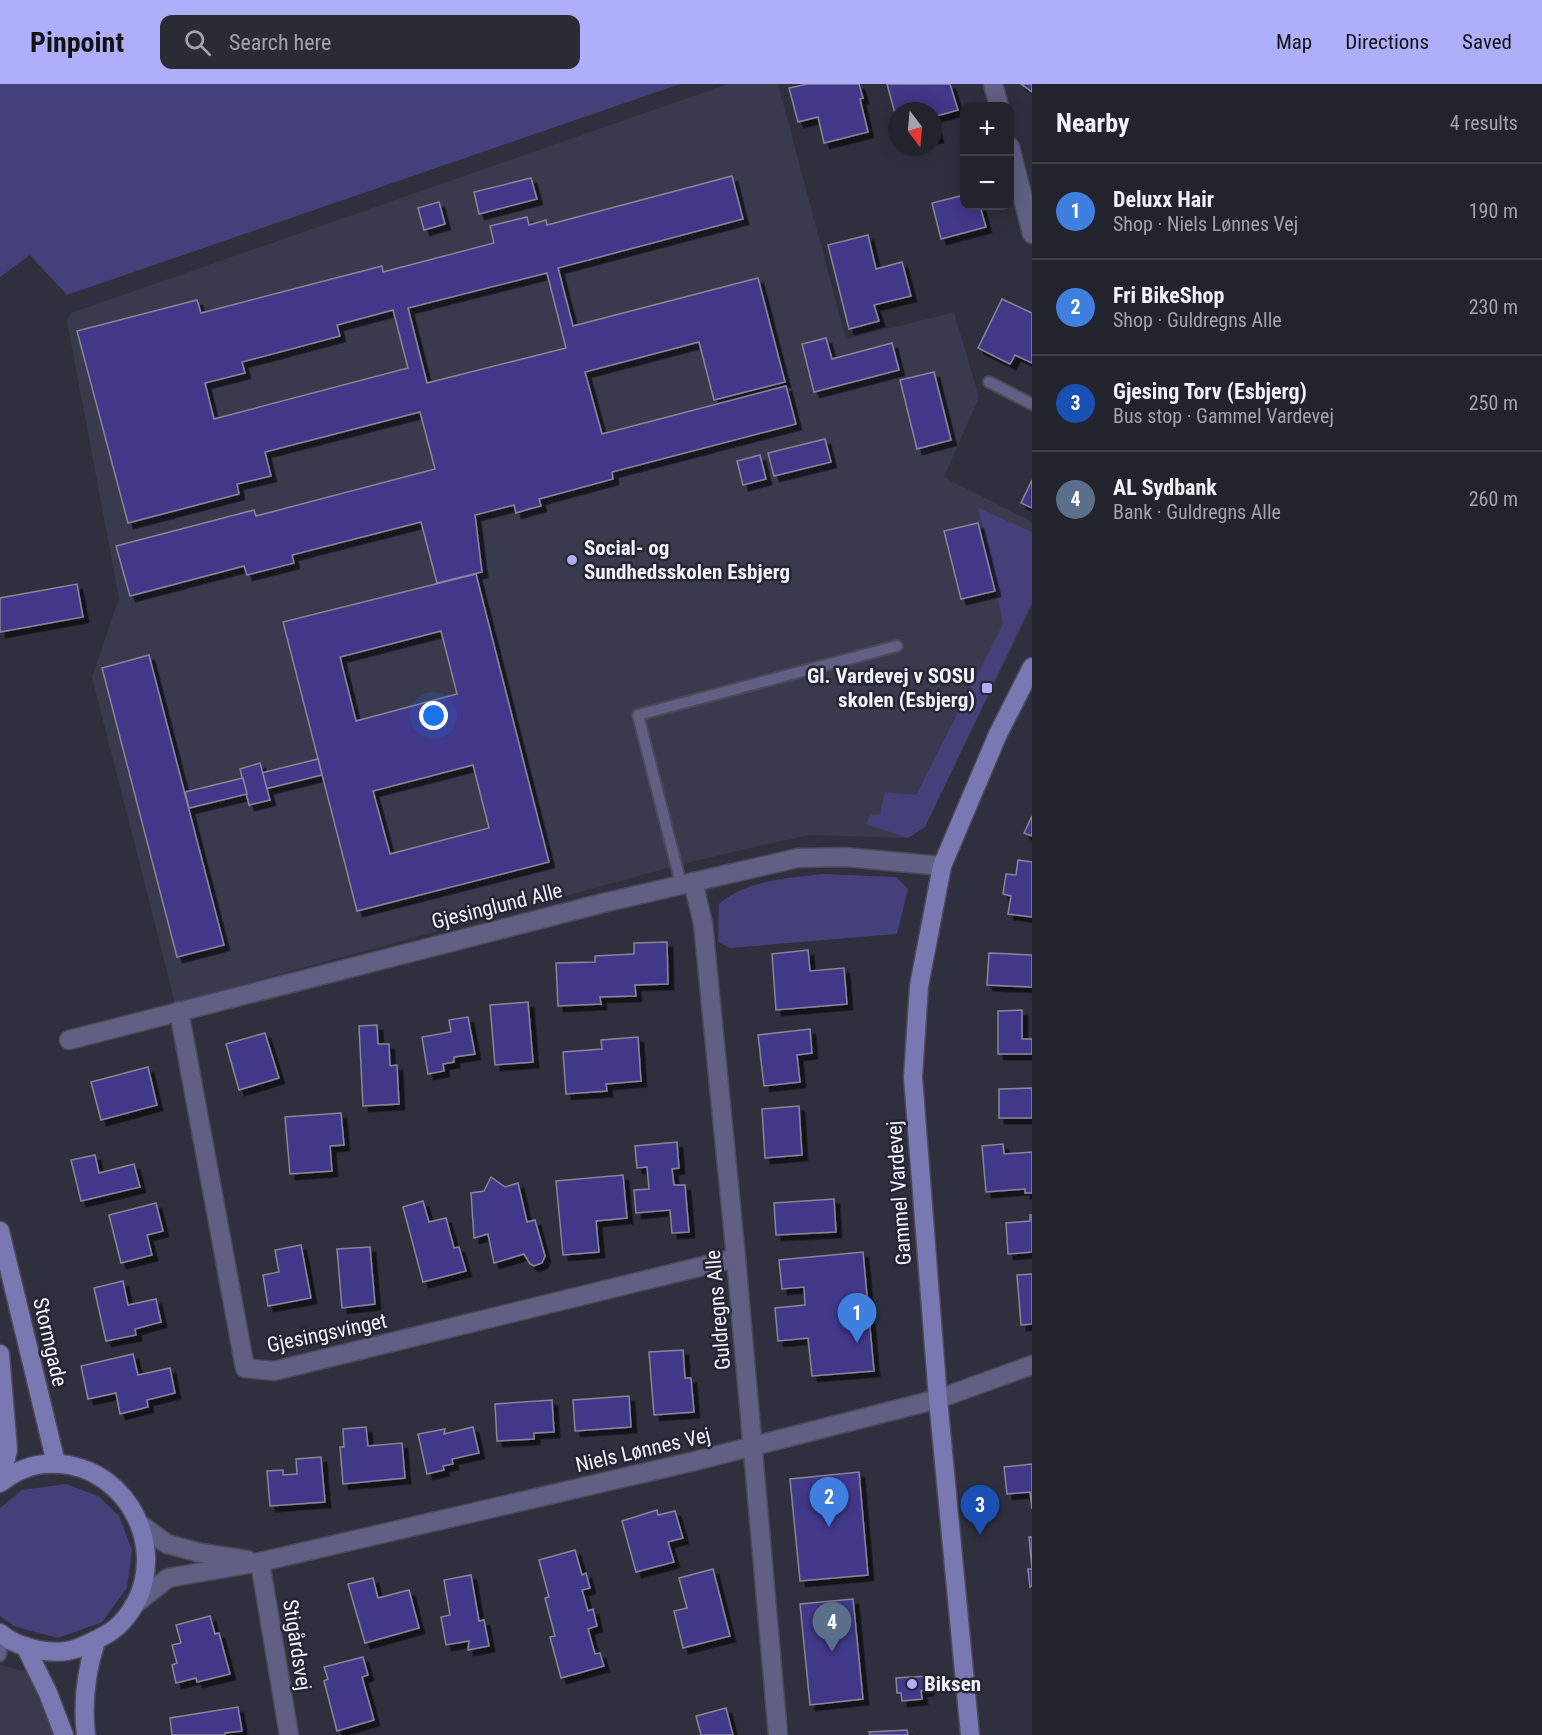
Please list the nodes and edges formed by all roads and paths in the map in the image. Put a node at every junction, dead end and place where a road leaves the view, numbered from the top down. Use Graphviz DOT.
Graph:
graph roads {
  1 [pos="993,84"];
  2 [pos="998,102"];
  3 [pos="1012,156"];
  4 [pos="1032,234"];
  5 [pos="989,382"];
  6 [pos="1032,404"];
  7 [pos="897,646"];
  8 [pos="1032,667"];
  9 [pos="942,866"];
  10 [pos="687,883"];
  11 [pos="179,1011"];
  12 [pos="69,1040"];
  13 [pos="0,1231"];
  14 [pos="736,1258"];
  15 [pos="0,1354"];
  16 [pos="1032,1365"];
  17 [pos="938,1399"];
  18 [pos="753,1447"];
  19 [pos="56,1463"];
  20 [pos="0,1483"];
  21 [pos="140,1524"];
  22 [pos="260,1562"];
  23 [pos="134,1605"];
  24 [pos="2,1635"];
  25 [pos="96,1641"];
  26 [pos="26,1646"];
  27 [pos="0,1656"];
  28 [pos="64,1735"];
  29 [pos="86,1735"];
  30 [pos="289,1735"];
  31 [pos="778,1735"];
  32 [pos="970,1735"];
  1 -- 2 [label="street"];
  3 -- 4 [label="street"];
  5 -- 6 [label="lane"];
  7 -- 10 [label="lane"];
  8 -- 9 [label="street, Gammel Vardevej"];
  9 -- 10 [label="street, Gjesinglund Alle"];
  9 -- 17 [label="street, Gammel Vardevej"];
  10 -- 11 [label="street, Gjesinglund Alle"];
  10 -- 14 [label="street, Guldregns Alle"];
  11 -- 12 [label="street, Gjesinglund Alle"];
  11 -- 14 [label="street, Gjesingsvinget"];
  13 -- 19 [label="street, Stormgade"];
  14 -- 18 [label="street, Guldregns Alle"];
  15 -- 20 [label="street"];
  16 -- 17 [label="street, Niels Lønnes Vej"];
  17 -- 18 [label="street, Niels Lønnes Vej"];
  17 -- 32 [label="street, Gammel Vardevej"];
  18 -- 22 [label="street, Niels Lønnes Vej"];
  18 -- 31 [label="street, Guldregns Alle"];
  19 -- 20 [label="street"];
  19 -- 21 [label="street"];
  21 -- 22 [label="street, Niels Lønnes Vej"];
  21 -- 23 [label="street"];
  22 -- 23 [label="street, Niels Lønnes Vej"];
  22 -- 30 [label="street, Stigårdsvej"];
  23 -- 25 [label="street"];
  24 -- 26 [label="street"];
  24 -- 27 [label="lane"];
  25 -- 26 [label="street"];
  25 -- 29 [label="street"];
  26 -- 28 [label="street"];
}
